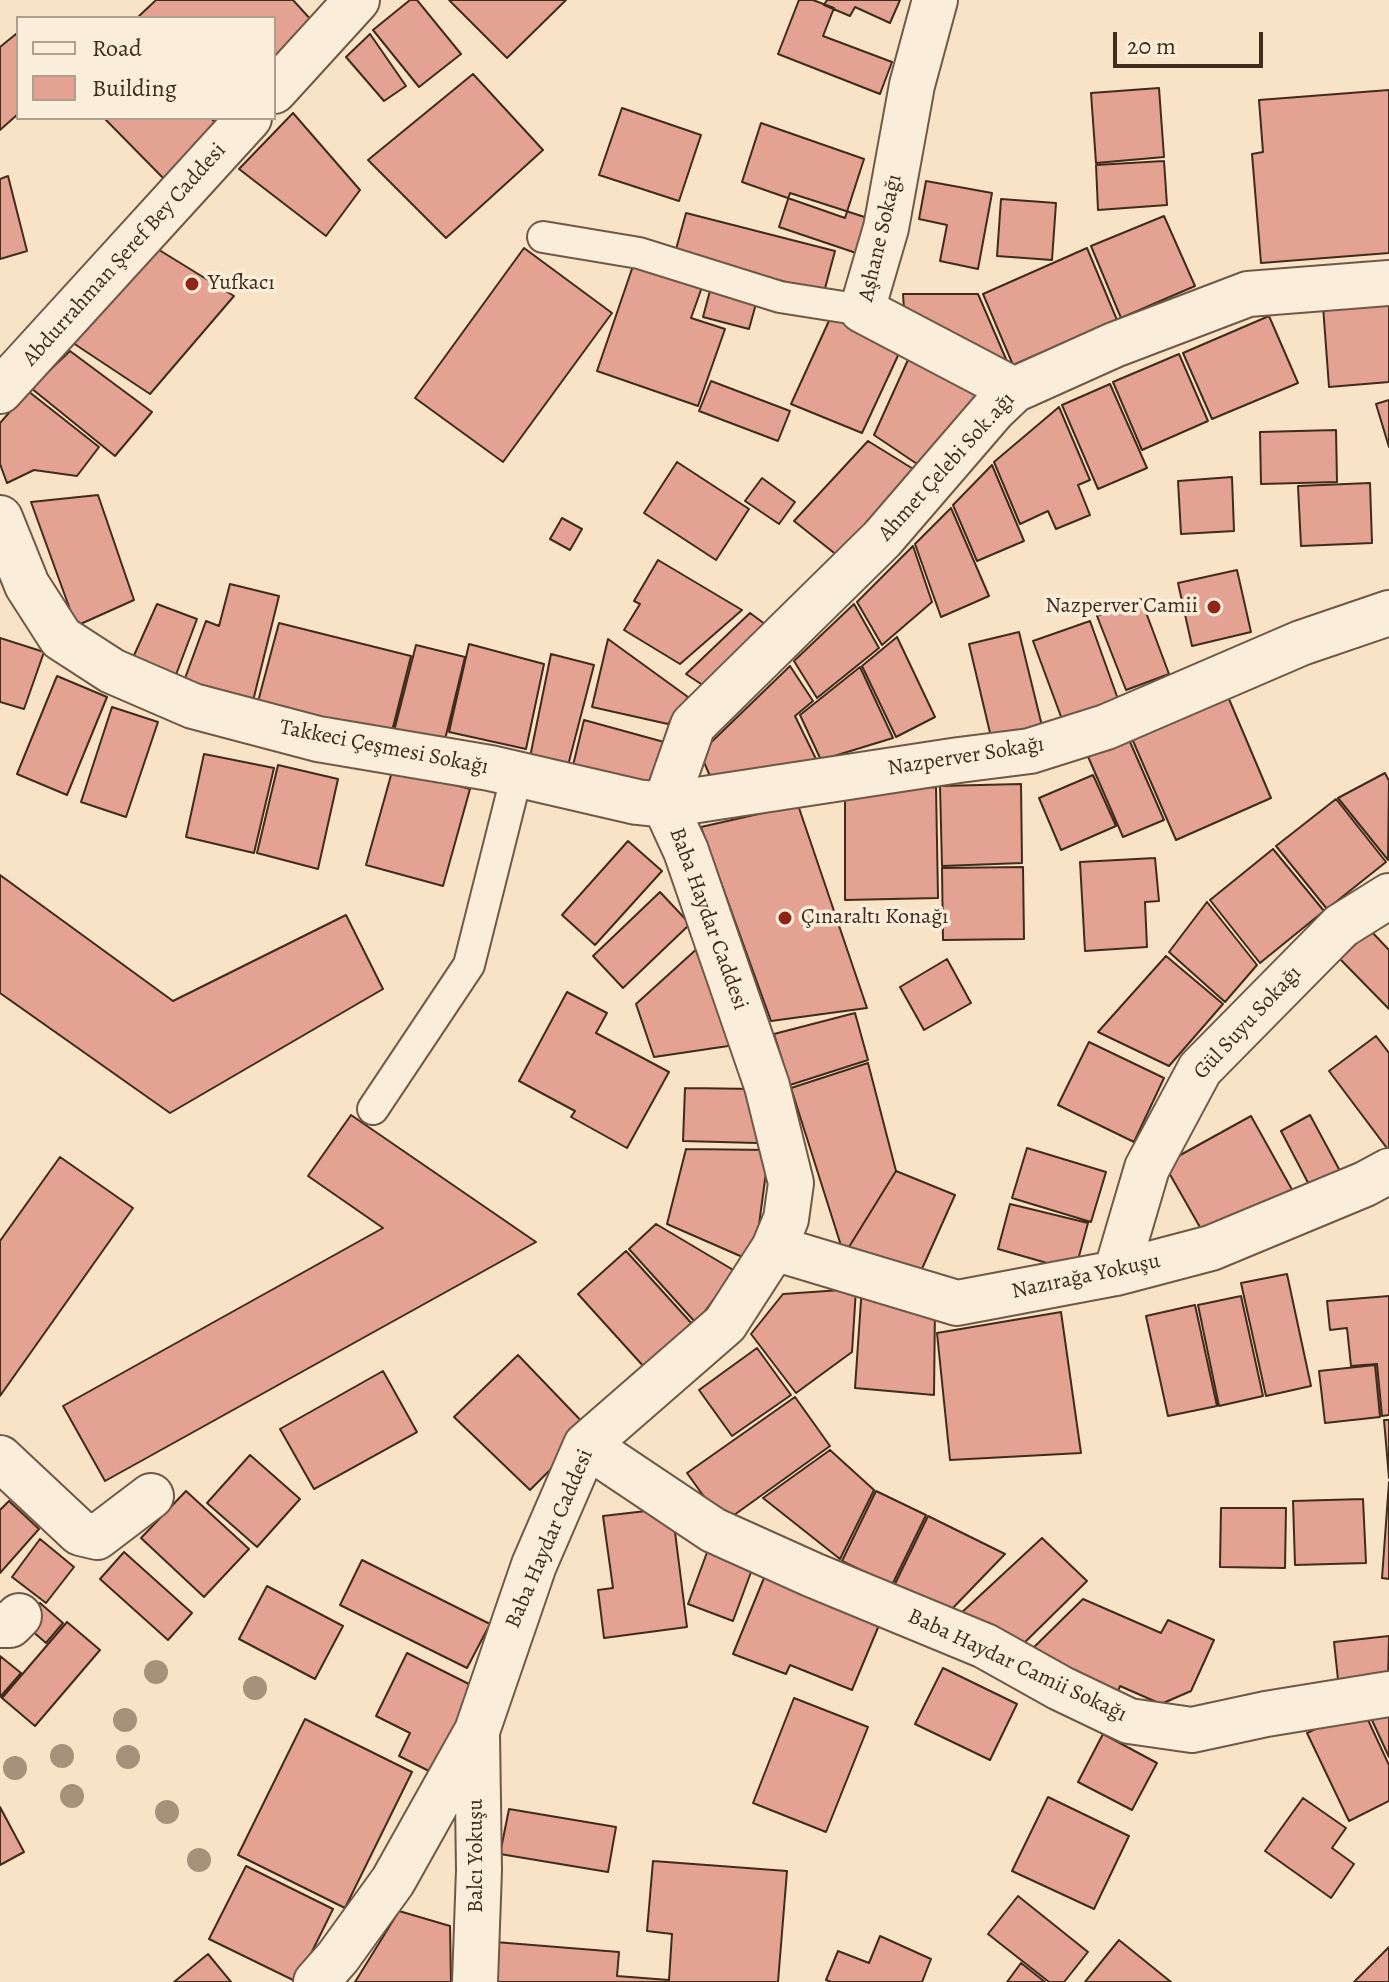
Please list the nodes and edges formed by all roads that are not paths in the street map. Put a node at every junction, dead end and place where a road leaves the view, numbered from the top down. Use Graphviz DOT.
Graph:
graph roads {
  1 [pos="357,0"];
  2 [pos="935,0"];
  3 [pos="276,89"];
  4 [pos="247,120"];
  5 [pos="543,237"];
  6 [pos="1389,283"];
  7 [pos="862,310"];
  8 [pos="1014,390"];
  9 [pos="0,391"];
  10 [pos="0,518"];
  11 [pos="1389,613"];
  12 [pos="517,774"];
  13 [pos="665,805"];
  14 [pos="1389,896"];
  15 [pos="373,1109"];
  16 [pos="1389,1171"];
  17 [pos="774,1248"];
  18 [pos="1116,1273"];
  19 [pos="586,1445"];
  20 [pos="0,1458"];
  21 [pos="151,1496"];
  22 [pos="1389,1694"];
  23 [pos="477,1731"];
  24 [pos="316,1982"];
  25 [pos="475,1982"];
  1 -- 3 [label="street"];
  2 -- 7 [label="street, Aşhane Sokağı"];
  4 -- 9 [label="street, Abdurrahman Şeref Bey Caddesi"];
  5 -- 7 [label="lane"];
  6 -- 8 [label="street, Ahmet Çelebi Sok.ağı"];
  7 -- 8 [label="street, Aşhane Sokağı"];
  8 -- 13 [label="street, Ahmet Çelebi Sok.ağı"];
  10 -- 12 [label="street, Takkeci Çeşmesi Sokağı"];
  11 -- 13 [label="street, Nazperver Sokağı"];
  12 -- 13 [label="street, Takkeci Çeşmesi Sokağı"];
  12 -- 15 [label="lane"];
  13 -- 17 [label="street, Baba Haydar Caddesi"];
  14 -- 18 [label="street, Gül Suyu Sokağı"];
  16 -- 18 [label="street, Nazırağa Yokuşu"];
  17 -- 18 [label="street, Nazırağa Yokuşu"];
  17 -- 19 [label="street, Baba Haydar Caddesi"];
  19 -- 22 [label="street, Baba Haydar Camii Sokağı"];
  19 -- 23 [label="street, Baba Haydar Caddesi"];
  20 -- 21 [label="street"];
  23 -- 24 [label="street, Baba Haydar Caddesi"];
  23 -- 25 [label="street, Balcı Yokuşu"];
}
